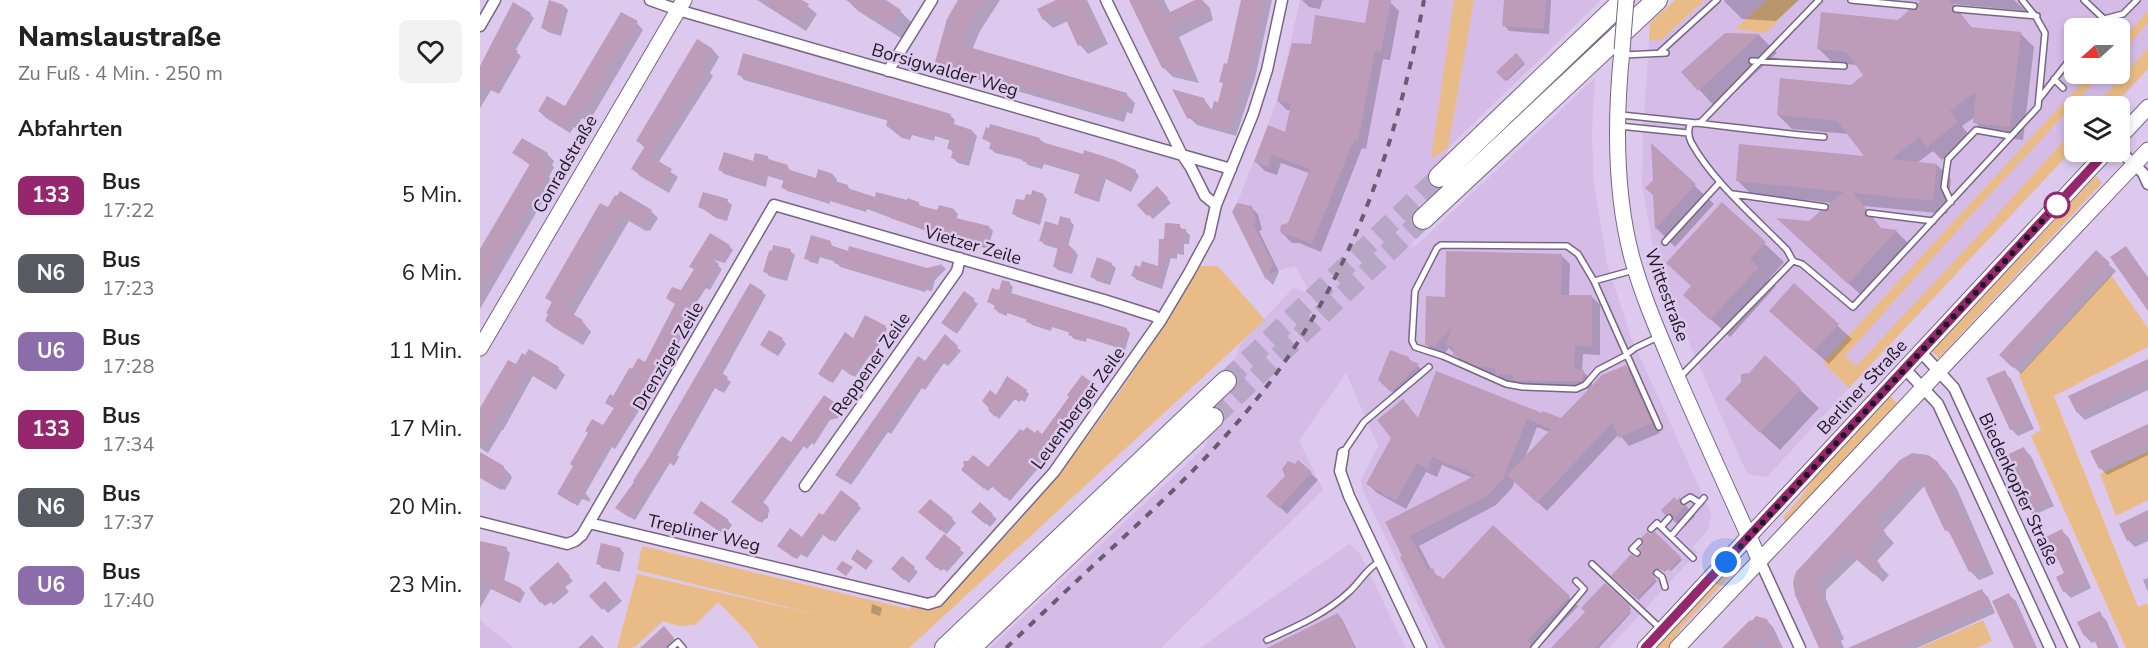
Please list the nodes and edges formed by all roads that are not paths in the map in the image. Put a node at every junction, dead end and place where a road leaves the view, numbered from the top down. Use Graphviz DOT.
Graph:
graph roads {
  1 [pos="495,0"];
  2 [pos="650,0"];
  3 [pos="932,0"];
  4 [pos="1106,0"];
  5 [pos="1282,0"];
  6 [pos="1625,0"];
  7 [pos="1657,0"];
  8 [pos="1717,0"];
  9 [pos="1820,0"];
  10 [pos="1851,0"];
  11 [pos="2022,0"];
  12 [pos="2084,0"];
  13 [pos="2137,0"];
  14 [pos="681,5"];
  15 [pos="1914,6"];
  16 [pos="1956,9"];
  17 [pos="2037,16"];
  18 [pos="2102,18"];
  19 [pos="2110,18"];
  20 [pos="480,26"];
  21 [pos="1622,52"];
  22 [pos="1752,61"];
  23 [pos="1760,61"];
  24 [pos="2064,64"];
  25 [pos="1844,66"];
  26 [pos="888,71"];
  27 [pos="2054,79"];
  28 [pos="2064,88"];
  29 [pos="2039,99"];
  30 [pos="2148,107"];
  31 [pos="1617,121"];
  32 [pos="1701,122"];
  33 [pos="2130,126"];
  34 [pos="1688,133"];
  35 [pos="2010,136"];
  36 [pos="1824,137"];
  37 [pos="1958,137"];
  38 [pos="1963,143"];
  39 [pos="2148,150"];
  40 [pos="1181,153"];
  41 [pos="2130,160"];
  42 [pos="2097,162"];
  43 [pos="2135,165"];
  44 [pos="1231,169"];
  45 [pos="1438,177"];
  46 [pos="1720,182"];
  47 [pos="2148,184"];
  48 [pos="1733,194"];
  49 [pos="1951,202"];
  50 [pos="774,205"];
  51 [pos="1216,205"];
  52 [pos="1825,207"];
  53 [pos="1869,213"];
  54 [pos="1423,219"];
  55 [pos="1933,221"];
  56 [pos="1665,242"];
  57 [pos="960,258"];
  58 [pos="1793,261"];
  59 [pos="1635,270"];
  60 [pos="1594,281"];
  61 [pos="1750,294"];
  62 [pos="1755,299"];
  63 [pos="1161,320"];
  64 [pos="1660,336"];
  65 [pos="480,348"];
  66 [pos="1921,352"];
  67 [pos="1626,355"];
  68 [pos="1429,367"];
  69 [pos="1905,369"];
  70 [pos="1939,372"];
  71 [pos="1678,380"];
  72 [pos="1226,381"];
  73 [pos="1924,387"];
  74 [pos="1213,418"];
  75 [pos="1659,427"];
  76 [pos="1343,453"];
  77 [pos="805,486"];
  78 [pos="1704,498"];
  79 [pos="1684,501"];
  80 [pos="1700,503"];
  81 [pos="1669,518"];
  82 [pos="480,522"];
  83 [pos="589,523"];
  84 [pos="1661,527"];
  85 [pos="1652,529"];
  86 [pos="1669,534"];
  87 [pos="1661,538"];
  88 [pos="1750,538"];
  89 [pos="1677,542"];
  90 [pos="1639,543"];
  91 [pos="1671,547"];
  92 [pos="1686,551"];
  93 [pos="1637,553"];
  94 [pos="1681,556"];
  95 [pos="1693,558"];
  96 [pos="1380,561"];
  97 [pos="1760,561"];
  98 [pos="1592,564"];
  99 [pos="1668,570"];
  100 [pos="1576,581"];
  101 [pos="1665,587"];
  102 [pos="928,604"];
  103 [pos="1662,630"];
  104 [pos="1267,640"];
  105 [pos="671,648"];
  106 [pos="683,648"];
  107 [pos="945,648"];
  108 [pos="970,648"];
  109 [pos="1421,648"];
  110 [pos="1534,648"];
  111 [pos="1646,648"];
  112 [pos="1677,648"];
  113 [pos="1800,648"];
  114 [pos="2050,648"];
  115 [pos="2074,648"];
  1 -- 20 [label="street"];
  2 -- 14 [label="street, Borsigwalder Weg"];
  3 -- 26 [label="street"];
  4 -- 40 [label="street"];
  5 -- 44 [label="street, Leuenberger Zeile"];
  6 -- 21 [label="main road, Wittestraße, bridge"];
  6 -- 45 [label="highway"];
  7 -- 54 [label="highway"];
  8 -- 21 [label="lane"];
  9 -- 23 [label="lane"];
  10 -- 15 [label="lane"];
  11 -- 17 [label="lane"];
  12 -- 18 [label="lane"];
  13 -- 19 [label="lane"];
  14 -- 26 [label="street, Borsigwalder Weg"];
  14 -- 65 [label="main road, Conradstraße"];
  16 -- 17 [label="lane"];
  17 -- 29 [label="lane"];
  21 -- 31 [label="main road, Wittestraße"];
  22 -- 23 [label="lane"];
  23 -- 25 [label="lane"];
  23 -- 32 [label="lane"];
  24 -- 27 [label="lane"];
  26 -- 40 [label="street, Borsigwalder Weg"];
  27 -- 28 [label="lane"];
  27 -- 29 [label="lane"];
  29 -- 35 [label="lane"];
  30 -- 33 [label="main road"];
  31 -- 32 [label="lane"];
  31 -- 34 [label="lane"];
  31 -- 59 [label="main road, Wittestraße"];
  32 -- 34 [label="lane"];
  32 -- 36 [label="lane"];
  34 -- 46 [label="lane"];
  35 -- 38 [label="lane"];
  35 -- 49 [label="lane"];
  37 -- 38 [label="lane"];
  38 -- 49 [label="lane"];
  39 -- 43 [label="main road"];
  40 -- 44 [label="street, Borsigwalder Weg"];
  40 -- 51 [label="street"];
  41 -- 43 [label="street"];
  42 -- 66 [label="main road, Berliner Straße"];
  43 -- 47 [label="street"];
  43 -- 70 [label="main road"];
  44 -- 51 [label="street, Leuenberger Zeile"];
  46 -- 48 [label="lane"];
  46 -- 56 [label="lane"];
  48 -- 52 [label="lane"];
  48 -- 58 [label="lane"];
  49 -- 55 [label="lane"];
  50 -- 57 [label="street, Vietzer Zeile"];
  50 -- 83 [label="street, Drenziger Zeile"];
  51 -- 63 [label="street, Leuenberger Zeile"];
  53 -- 55 [label="lane"];
  55 -- 58 [label="lane"];
  57 -- 63 [label="street, Vietzer Zeile"];
  57 -- 77 [label="street, Reppener Zeile"];
  58 -- 62 [label="lane"];
  59 -- 60 [label="lane"];
  59 -- 64 [label="main road, Wittestraße"];
  60 -- 67 [label="lane"];
  60 -- 67 [label="lane"];
  61 -- 62 [label="lane"];
  62 -- 71 [label="lane"];
  63 -- 102 [label="street, Leuenberger Zeile"];
  64 -- 67 [label="lane"];
  64 -- 71 [label="main road, Wittestraße"];
  66 -- 69 [label="main road, Berliner Straße"];
  66 -- 70 [label="street, Biedenkopfer Straße"];
  67 -- 75 [label="lane"];
  68 -- 76 [label="lane"];
  69 -- 73 [label="street, Biedenkopfer Straße"];
  69 -- 88 [label="main road, Berliner Straße"];
  70 -- 73 [label="main road"];
  70 -- 115 [label="street, Biedenkopfer Straße"];
  71 -- 88 [label="main road, Wittestraße"];
  72 -- 107 [label="highway"];
  73 -- 97 [label="main road"];
  73 -- 114 [label="street, Biedenkopfer Straße"];
  74 -- 108 [label="highway"];
  76 -- 96 [label="street"];
  78 -- 80 [label="lane"];
  79 -- 80 [label="lane"];
  80 -- 86 [label="lane"];
  81 -- 84 [label="lane"];
  82 -- 83 [label="street"];
  83 -- 102 [label="street, Trepliner Weg"];
  84 -- 85 [label="lane"];
  84 -- 86 [label="lane"];
  86 -- 87 [label="lane"];
  86 -- 89 [label="lane"];
  88 -- 97 [label="main road, Wittestraße"];
  88 -- 103 [label="main road, Berliner Straße"];
  89 -- 91 [label="lane"];
  89 -- 92 [label="lane"];
  90 -- 93 [label="lane"];
  92 -- 94 [label="lane"];
  92 -- 95 [label="lane"];
  96 -- 104 [label="lane"];
  96 -- 109 [label="street"];
  97 -- 112 [label="main road"];
  97 -- 113 [label="street"];
  98 -- 103 [label="lane"];
  99 -- 101 [label="lane"];
  100 -- 110 [label="lane"];
  103 -- 111 [label="main road, Berliner Straße"];
  105 -- 106 [label="lane"];
}
